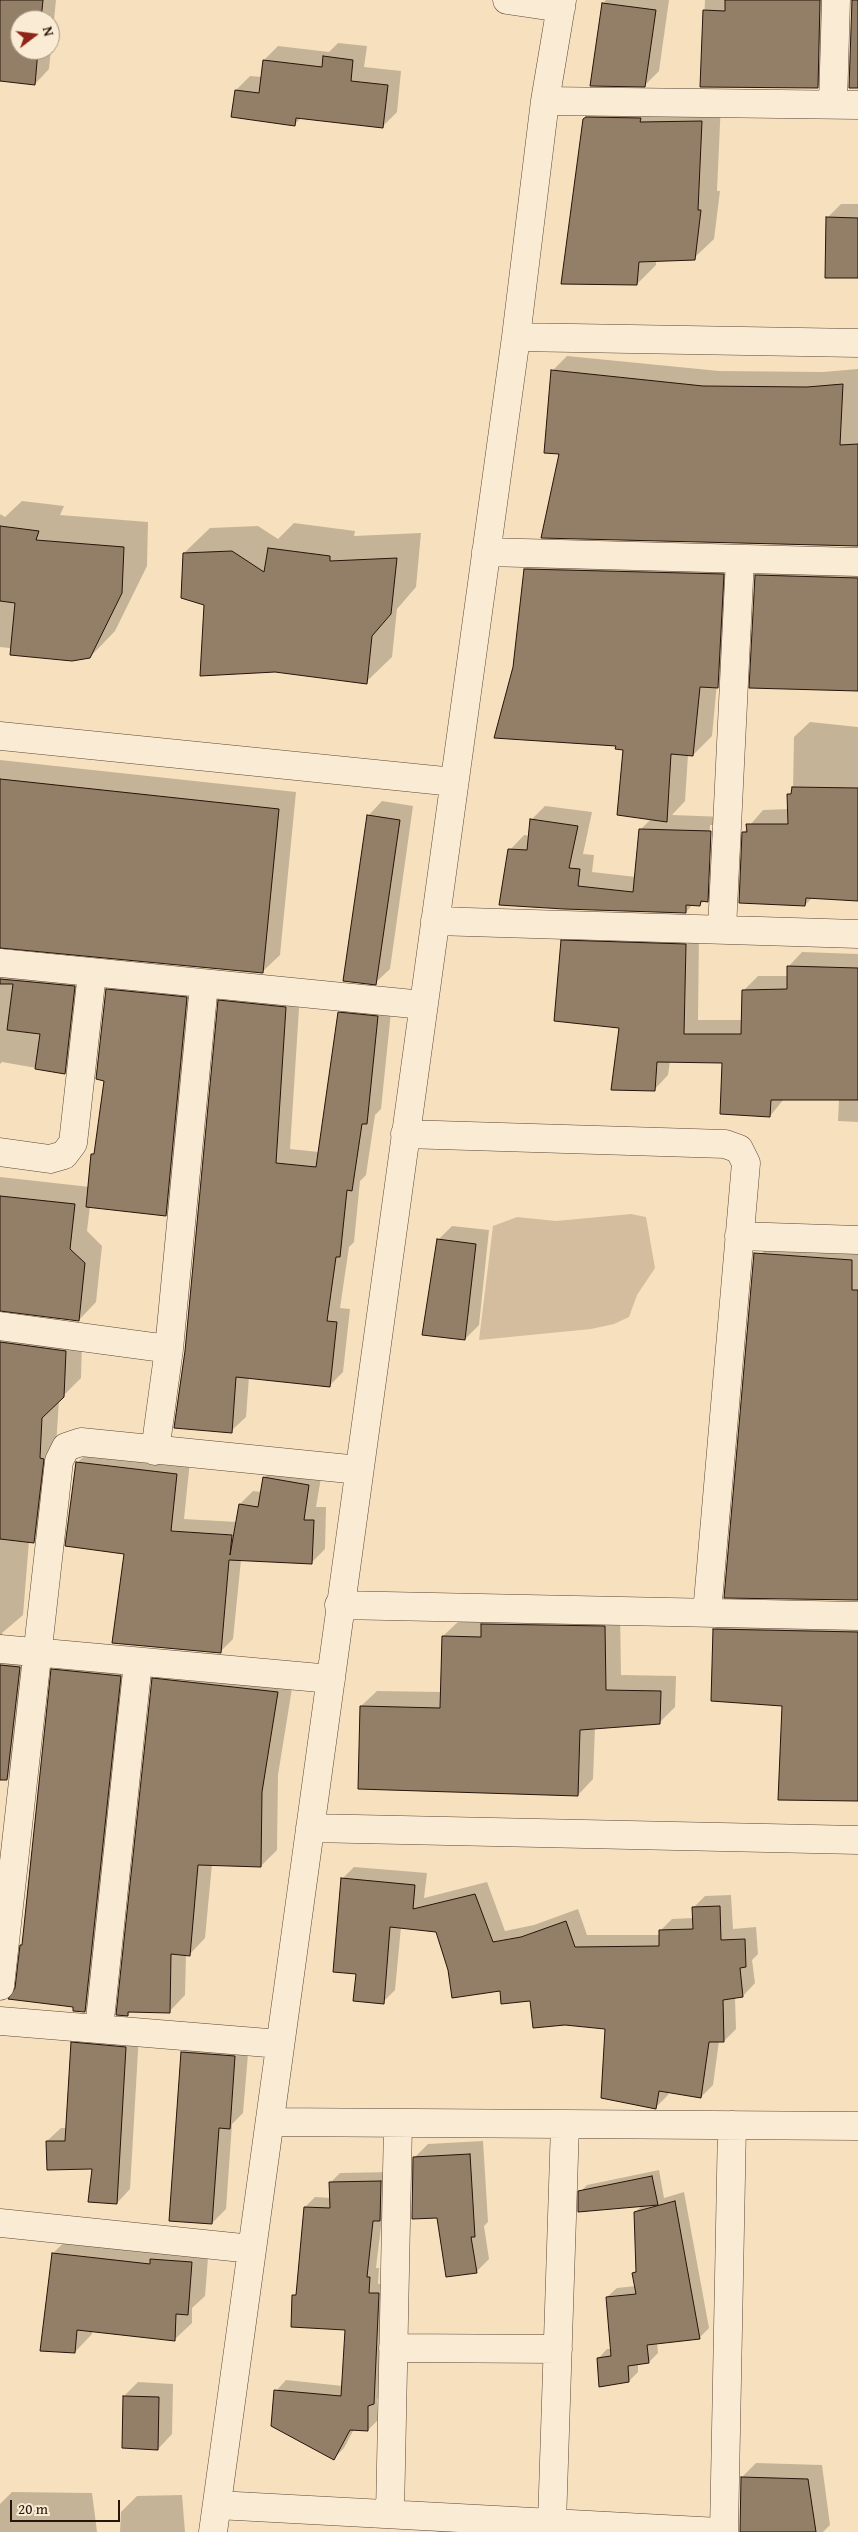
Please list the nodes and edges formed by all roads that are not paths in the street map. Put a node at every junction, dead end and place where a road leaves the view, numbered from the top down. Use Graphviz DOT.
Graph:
graph roads {
  1 [pos="507,0"];
  2 [pos="836,0"];
  3 [pos="561,4"];
  4 [pos="545,101"];
  5 [pos="846,105"];
  6 [pos="516,337"];
  7 [pos="858,343"];
  8 [pos="486,552"];
  9 [pos="740,559"];
  10 [pos="858,562"];
  11 [pos="0,736"];
  12 [pos="454,782"];
  13 [pos="435,921"];
  14 [pos="722,929"];
  15 [pos="858,934"];
  16 [pos="0,963"];
  17 [pos="92,973"];
  18 [pos="204,984"];
  19 [pos="423,1005"];
  20 [pos="405,1134"];
  21 [pos="0,1152"];
  22 [pos="739,1236"];
  23 [pos="858,1240"];
  24 [pos="0,1326"];
  25 [pos="169,1350"];
  26 [pos="155,1451"];
  27 [pos="359,1470"];
  28 [pos="340,1605"];
  29 [pos="707,1613"];
  30 [pos="858,1616"];
  31 [pos="0,1649"];
  32 [pos="39,1653"];
  33 [pos="138,1662"];
  34 [pos="331,1679"];
  35 [pos="310,1828"];
  36 [pos="858,1840"];
  37 [pos="8,1842"];
  38 [pos="0,1986"];
  39 [pos="0,2021"];
  40 [pos="99,2029"];
  41 [pos="280,2044"];
  42 [pos="270,2122"];
  43 [pos="398,2124"];
  44 [pos="565,2125"];
  45 [pos="732,2125"];
  46 [pos="858,2126"];
  47 [pos="0,2223"];
  48 [pos="252,2249"];
  49 [pos="393,2348"];
  50 [pos="558,2349"];
  51 [pos="217,2505"];
  52 [pos="390,2514"];
  53 [pos="552,2523"];
  54 [pos="515,2526"];
  55 [pos="213,2532"];
  56 [pos="719,2532"];
  57 [pos="724,2532"];
  1 -- 3 [label="street"];
  2 -- 5 [label="street"];
  3 -- 4 [label="street"];
  4 -- 5 [label="street"];
  4 -- 6 [label="street"];
  6 -- 7 [label="street"];
  6 -- 8 [label="street"];
  8 -- 9 [label="street"];
  8 -- 12 [label="street"];
  9 -- 10 [label="street"];
  9 -- 14 [label="street"];
  11 -- 12 [label="street"];
  12 -- 13 [label="street"];
  13 -- 14 [label="street"];
  13 -- 19 [label="street"];
  14 -- 15 [label="street"];
  16 -- 17 [label="street"];
  17 -- 18 [label="street"];
  17 -- 21 [label="street"];
  18 -- 19 [label="street"];
  18 -- 25 [label="street"];
  19 -- 20 [label="street"];
  20 -- 22 [label="street"];
  20 -- 27 [label="street"];
  22 -- 23 [label="street"];
  22 -- 29 [label="street"];
  24 -- 25 [label="street"];
  25 -- 26 [label="street"];
  26 -- 27 [label="street"];
  26 -- 32 [label="street"];
  27 -- 28 [label="street"];
  28 -- 29 [label="street"];
  28 -- 34 [label="street"];
  29 -- 30 [label="street"];
  31 -- 32 [label="street"];
  32 -- 33 [label="street"];
  32 -- 37 [label="street"];
  33 -- 34 [label="street"];
  33 -- 40 [label="street"];
  34 -- 35 [label="street"];
  35 -- 36 [label="street"];
  35 -- 41 [label="street"];
  37 -- 38 [label="street"];
  39 -- 40 [label="street"];
  40 -- 41 [label="street"];
  41 -- 42 [label="street"];
  42 -- 43 [label="street"];
  42 -- 48 [label="street"];
  43 -- 44 [label="street"];
  43 -- 49 [label="street"];
  44 -- 45 [label="street"];
  44 -- 50 [label="street"];
  45 -- 46 [label="street"];
  45 -- 57 [label="street"];
  47 -- 48 [label="street"];
  48 -- 51 [label="street"];
  49 -- 50 [label="street"];
  49 -- 52 [label="street"];
  50 -- 53 [label="street"];
  51 -- 52 [label="street"];
  51 -- 55 [label="street"];
  52 -- 54 [label="street"];
  53 -- 54 [label="street"];
  53 -- 56 [label="street"];
}
